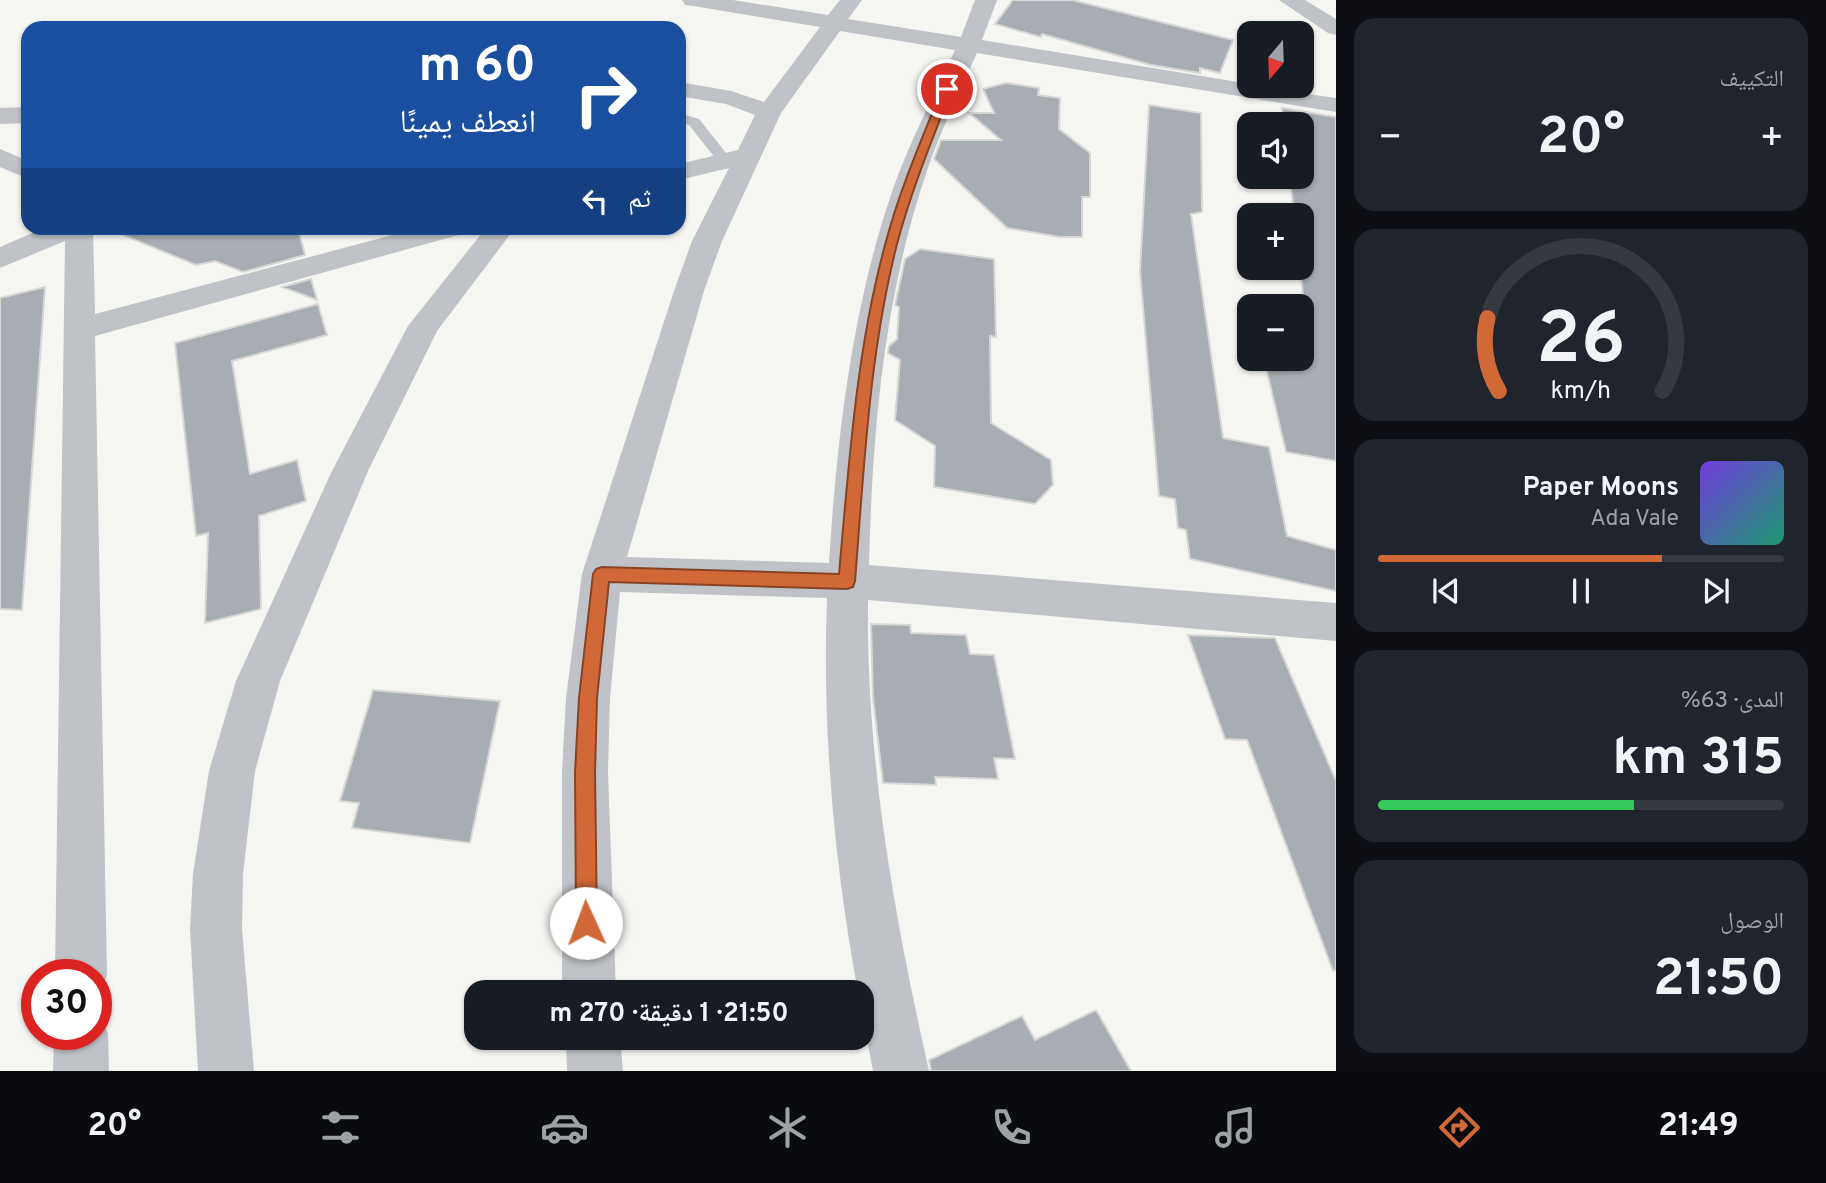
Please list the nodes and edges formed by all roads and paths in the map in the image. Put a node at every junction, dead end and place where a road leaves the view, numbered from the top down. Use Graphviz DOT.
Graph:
graph roads {
  1 [pos="694,0"];
  2 [pos="986,0"];
  3 [pos="1290,0"];
  4 [pos="1328,0"];
  5 [pos="1336,5"];
  6 [pos="842,11"];
  7 [pos="1336,28"];
  8 [pos="971,45"];
  9 [pos="686,90"];
  10 [pos="1336,104"];
  11 [pos="769,112"];
  12 [pos="21,115"];
  13 [pos="0,116"];
  14 [pos="686,119"];
  15 [pos="0,158"];
  16 [pos="736,159"];
  17 [pos="21,168"];
  18 [pos="686,170"];
  19 [pos="52,235"];
  20 [pos="79,235"];
  21 [pos="426,235"];
  22 [pos="496,235"];
  23 [pos="0,258"];
  24 [pos="81,329"];
  25 [pos="602,574"];
  26 [pos="847,581"];
  27 [pos="1336,622"];
  28 [pos="81,959"];
  29 [pos="589,980"];
  30 [pos="81,1050"];
  31 [pos="594,1050"];
  32 [pos="81,1071"];
  33 [pos="226,1071"];
  34 [pos="596,1071"];
  35 [pos="901,1071"];
  1 -- 6 [label="street"];
  2 -- 8 [label="street"];
  3 -- 7 [label="street"];
  4 -- 5 [label="street"];
  6 -- 8 [label="street"];
  6 -- 11 [label="street"];
  8 -- 10 [label="street"];
  8 -- 26 [label="street"];
  9 -- 11 [label="street"];
  11 -- 16 [label="street"];
  12 -- 13 [label="street"];
  14 -- 16 [label="lane"];
  15 -- 17 [label="street"];
  16 -- 18 [label="street"];
  16 -- 25 [label="street"];
  19 -- 23 [label="street"];
  20 -- 24 [label="street"];
  21 -- 24 [label="street"];
  22 -- 33 [label="street"];
  24 -- 28 [label="street"];
  25 -- 26 [label="street"];
  25 -- 29 [label="street"];
  26 -- 27 [label="street"];
  26 -- 35 [label="street"];
  30 -- 32 [label="street"];
  31 -- 34 [label="street"];
}
